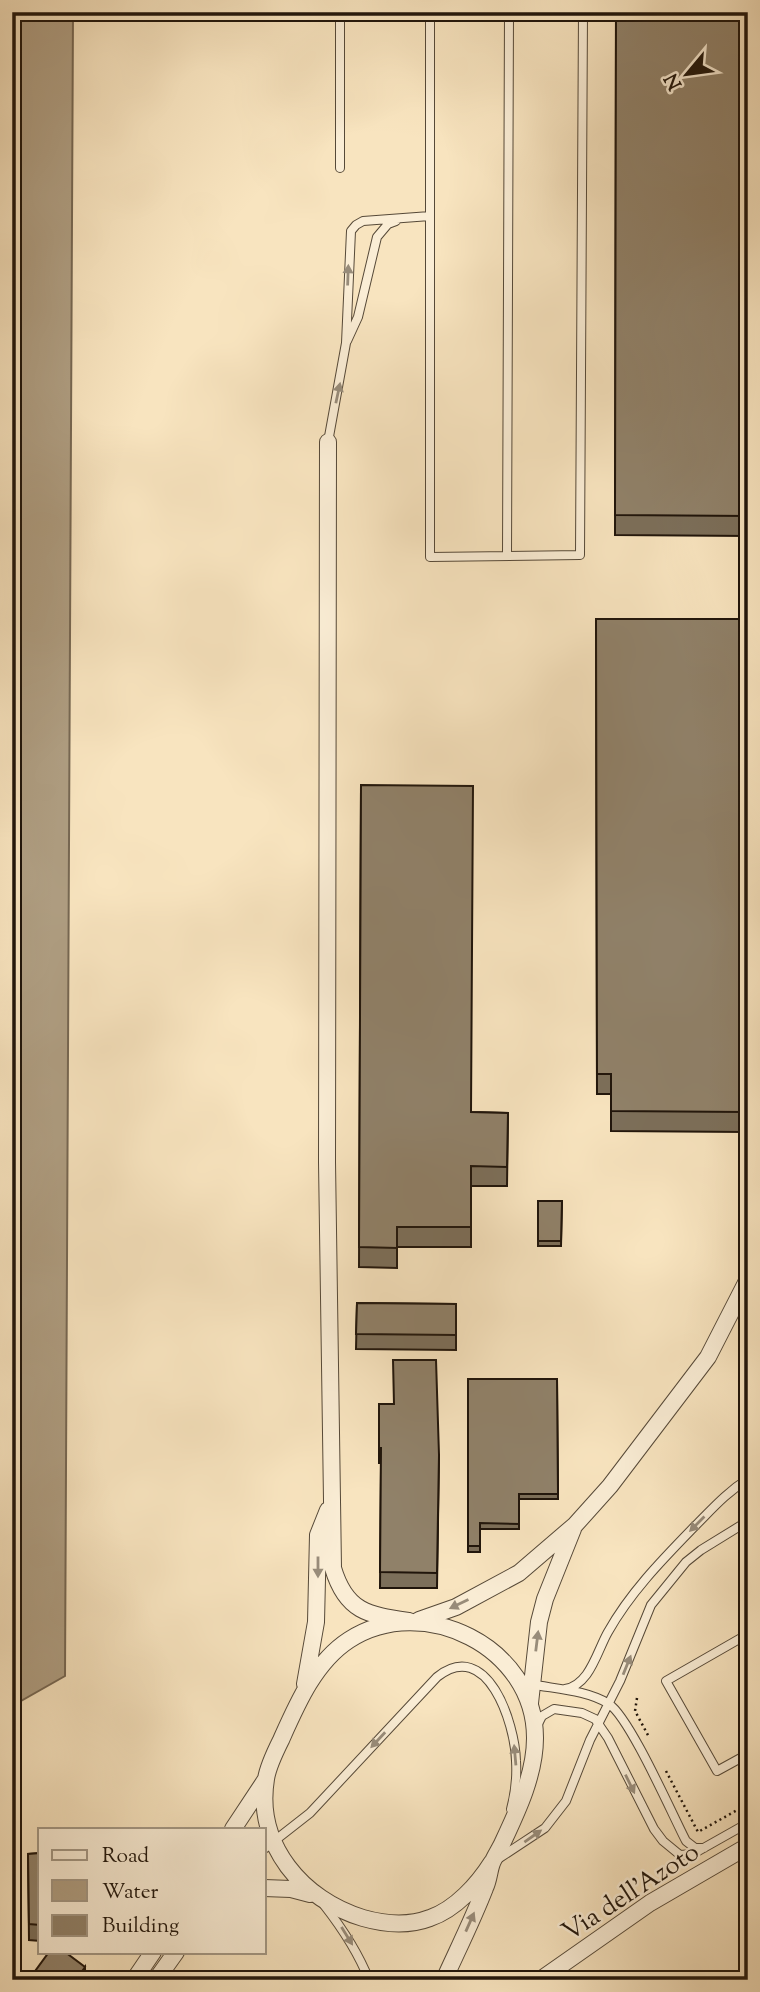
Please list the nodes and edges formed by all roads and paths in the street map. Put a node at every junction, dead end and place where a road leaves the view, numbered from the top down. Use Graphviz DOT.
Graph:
graph roads {
  1 [pos="340,12"];
  2 [pos="430,12"];
  3 [pos="509,12"];
  4 [pos="583,12"];
  5 [pos="340,168"];
  6 [pos="430,216"];
  7 [pos="404,219"];
  8 [pos="346,343"];
  9 [pos="328,442"];
  10 [pos="507,556"];
  11 [pos="748,1279"];
  12 [pos="748,1479"];
  13 [pos="331,1501"];
  14 [pos="748,1521"];
  15 [pos="575,1525"];
  16 [pos="413,1621"];
  17 [pos="748,1634"];
  18 [pos="505,1664"];
  19 [pos="531,1684"];
  20 [pos="559,1690"];
  21 [pos="302,1696"];
  22 [pos="637,1698"];
  23 [pos="608,1704"];
  24 [pos="530,1709"];
  25 [pos="599,1723"];
  26 [pos="535,1739"];
  27 [pos="654,1748"];
  28 [pos="748,1754"];
  29 [pos="667,1771"];
  30 [pos="266,1779"];
  31 [pos="748,1804"];
  32 [pos="748,1823"];
  33 [pos="234,1828"];
  34 [pos="269,1845"];
  35 [pos="501,1846"];
  36 [pos="748,1846"];
  37 [pos="706,1847"];
  38 [pos="492,1862"];
  39 [pos="266,1888"];
  40 [pos="317,1897"];
  41 [pos="152,1954"];
  42 [pos="175,1954"];
  43 [pos="134,1980"];
  44 [pos="156,1980"];
  45 [pos="369,1980"];
  46 [pos="444,1980"];
  47 [pos="540,1980"];
  1 -- 5 [label="lane"];
  2 -- 6 [label="lane"];
  3 -- 10 [label="lane"];
  4 -- 10 [label="lane"];
  6 -- 7 [label="lane"];
  6 -- 10 [label="lane"];
  7 -- 8 [label="lane"];
  8 -- 7 [label="lane, one-way"];
  9 -- 8 [label="lane, one-way"];
  9 -- 13 [label="street"];
  11 -- 15 [label="street"];
  12 -- 20 [label="lane, one-way"];
  13 -- 16 [label="street"];
  13 -- 21 [label="street, one-way"];
  23 -- 14 [label="lane, one-way"];
  15 -- 16 [label="street, one-way"];
  19 -- 15 [label="street, one-way"];
  16 -- 18 [label="street"];
  16 -- 21 [label="street"];
  17 -- 28 [label="lane"];
  18 -- 19 [label="lane"];
  18 -- 24 [label="street"];
  19 -- 20 [label="lane"];
  19 -- 24 [label="street"];
  20 -- 23 [label="lane"];
  21 -- 30 [label="street"];
  22 -- 27 [label="path"];
  23 -- 25 [label="lane"];
  23 -- 37 [label="lane, Via dell'Azoto"];
  24 -- 26 [label="street"];
  25 -- 26 [label="lane"];
  25 -- 37 [label="lane, Via dell'Azoto, one-way"];
  38 -- 25 [label="lane, one-way"];
  26 -- 35 [label="street"];
  29 -- 31 [label="path"];
  30 -- 33 [label="street"];
  30 -- 34 [label="street"];
  32 -- 37 [label="lane"];
  35 -- 34 [label="lane, one-way"];
  34 -- 40 [label="street"];
  35 -- 38 [label="street"];
  36 -- 47 [label="street, Via dell'Azoto"];
  38 -- 40 [label="street"];
  46 -- 38 [label="street, one-way"];
  39 -- 40 [label="street"];
  40 -- 45 [label="lane, one-way"];
  41 -- 43 [label="street"];
  42 -- 44 [label="street"];
}
